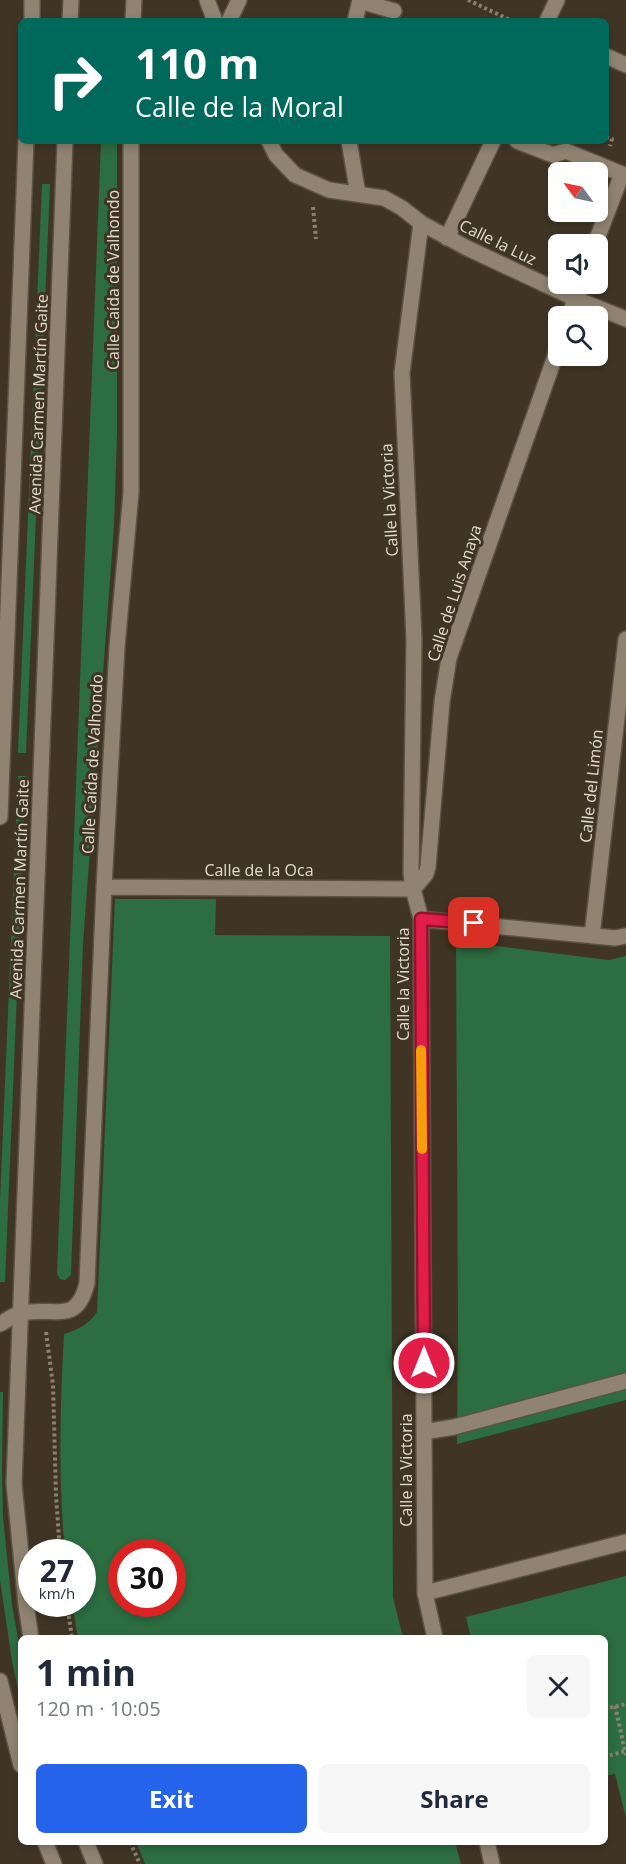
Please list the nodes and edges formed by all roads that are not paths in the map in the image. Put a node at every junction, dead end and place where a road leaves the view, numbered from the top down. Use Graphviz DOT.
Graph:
graph roads {
  1 [pos="32,0"];
  2 [pos="71,0"];
  3 [pos="134,0"];
  4 [pos="207,0"];
  5 [pos="239,0"];
  6 [pos="360,0"];
  7 [pos="557,0"];
  8 [pos="394,10"];
  9 [pos="32,18"];
  10 [pos="70,18"];
  11 [pos="134,18"];
  12 [pos="214,18"];
  13 [pos="230,18"];
  14 [pos="357,18"];
  15 [pos="549,18"];
  16 [pos="609,58"];
  17 [pos="626,65"];
  18 [pos="26,144"];
  19 [pos="66,144"];
  20 [pos="131,144"];
  21 [pos="270,144"];
  22 [pos="350,144"];
  23 [pos="493,144"];
  24 [pos="525,144"];
  25 [pos="358,194"];
  26 [pos="421,223"];
  27 [pos="600,234"];
  28 [pos="447,238"];
  29 [pos="578,294"];
  30 [pos="576,299"];
  31 [pos="574,306"];
  32 [pos="626,319"];
  33 [pos="551,366"];
  34 [pos="626,639"];
  35 [pos="0,817"];
  36 [pos="104,887"];
  37 [pos="413,889"];
  38 [pos="421,919"];
  39 [pos="592,936"];
  40 [pos="626,936"];
  41 [pos="21,1313"];
  42 [pos="0,1324"];
  43 [pos="626,1381"];
  44 [pos="424,1432"];
  45 [pos="626,1542"];
  46 [pos="425,1593"];
  47 [pos="31,1635"];
  48 [pos="434,1635"];
  49 [pos="0,1681"];
  50 [pos="18,1753"];
  51 [pos="46,1845"];
  52 [pos="87,1845"];
  53 [pos="487,1845"];
  54 [pos="54,1864"];
  55 [pos="95,1864"];
  56 [pos="492,1864"];
  1 -- 9 [label="street"];
  2 -- 10 [label="street"];
  3 -- 11 [label="street"];
  4 -- 12 [label="street"];
  5 -- 13 [label="street"];
  6 -- 8 [label="street"];
  6 -- 14 [label="street"];
  7 -- 15 [label="street"];
  16 -- 17 [label="street"];
  18 -- 35 [label="street, Avenida Carmen Martín Gaite"];
  19 -- 41 [label="street, Avenida Carmen Martín Gaite"];
  20 -- 36 [label="street, Calle Caída de Valhondo"];
  21 -- 25 [label="street, Calle la Luz"];
  22 -- 25 [label="street"];
  23 -- 28 [label="street"];
  24 -- 27 [label="street"];
  25 -- 26 [label="street, Calle la Luz"];
  26 -- 28 [label="street, Calle la Luz"];
  26 -- 37 [label="street, Calle la Victoria"];
  28 -- 30 [label="street, Calle la Luz"];
  29 -- 30 [label="street"];
  30 -- 31 [label="street"];
  30 -- 32 [label="street, Calle la Luz"];
  33 -- 37 [label="street, Calle de Luis Anaya"];
  34 -- 39 [label="street, Calle del Limón"];
  36 -- 37 [label="street, Calle de la Oca"];
  36 -- 41 [label="street, Calle Caída de Valhondo"];
  37 -- 38 [label="street, Calle la Victoria"];
  38 -- 39 [label="street"];
  38 -- 44 [label="street, Calle la Victoria"];
  39 -- 40 [label="street"];
  41 -- 42 [label="street, Calle Caída de Valhondo"];
  41 -- 47 [label="street, Avenida Carmen Martín Gaite"];
  43 -- 44 [label="street"];
  44 -- 46 [label="street, Calle la Victoria"];
  45 -- 46 [label="street"];
  46 -- 48 [label="street, Calle la Victoria"];
  49 -- 50 [label="street"];
  51 -- 54 [label="street"];
  52 -- 55 [label="street"];
  53 -- 56 [label="street"];
}
